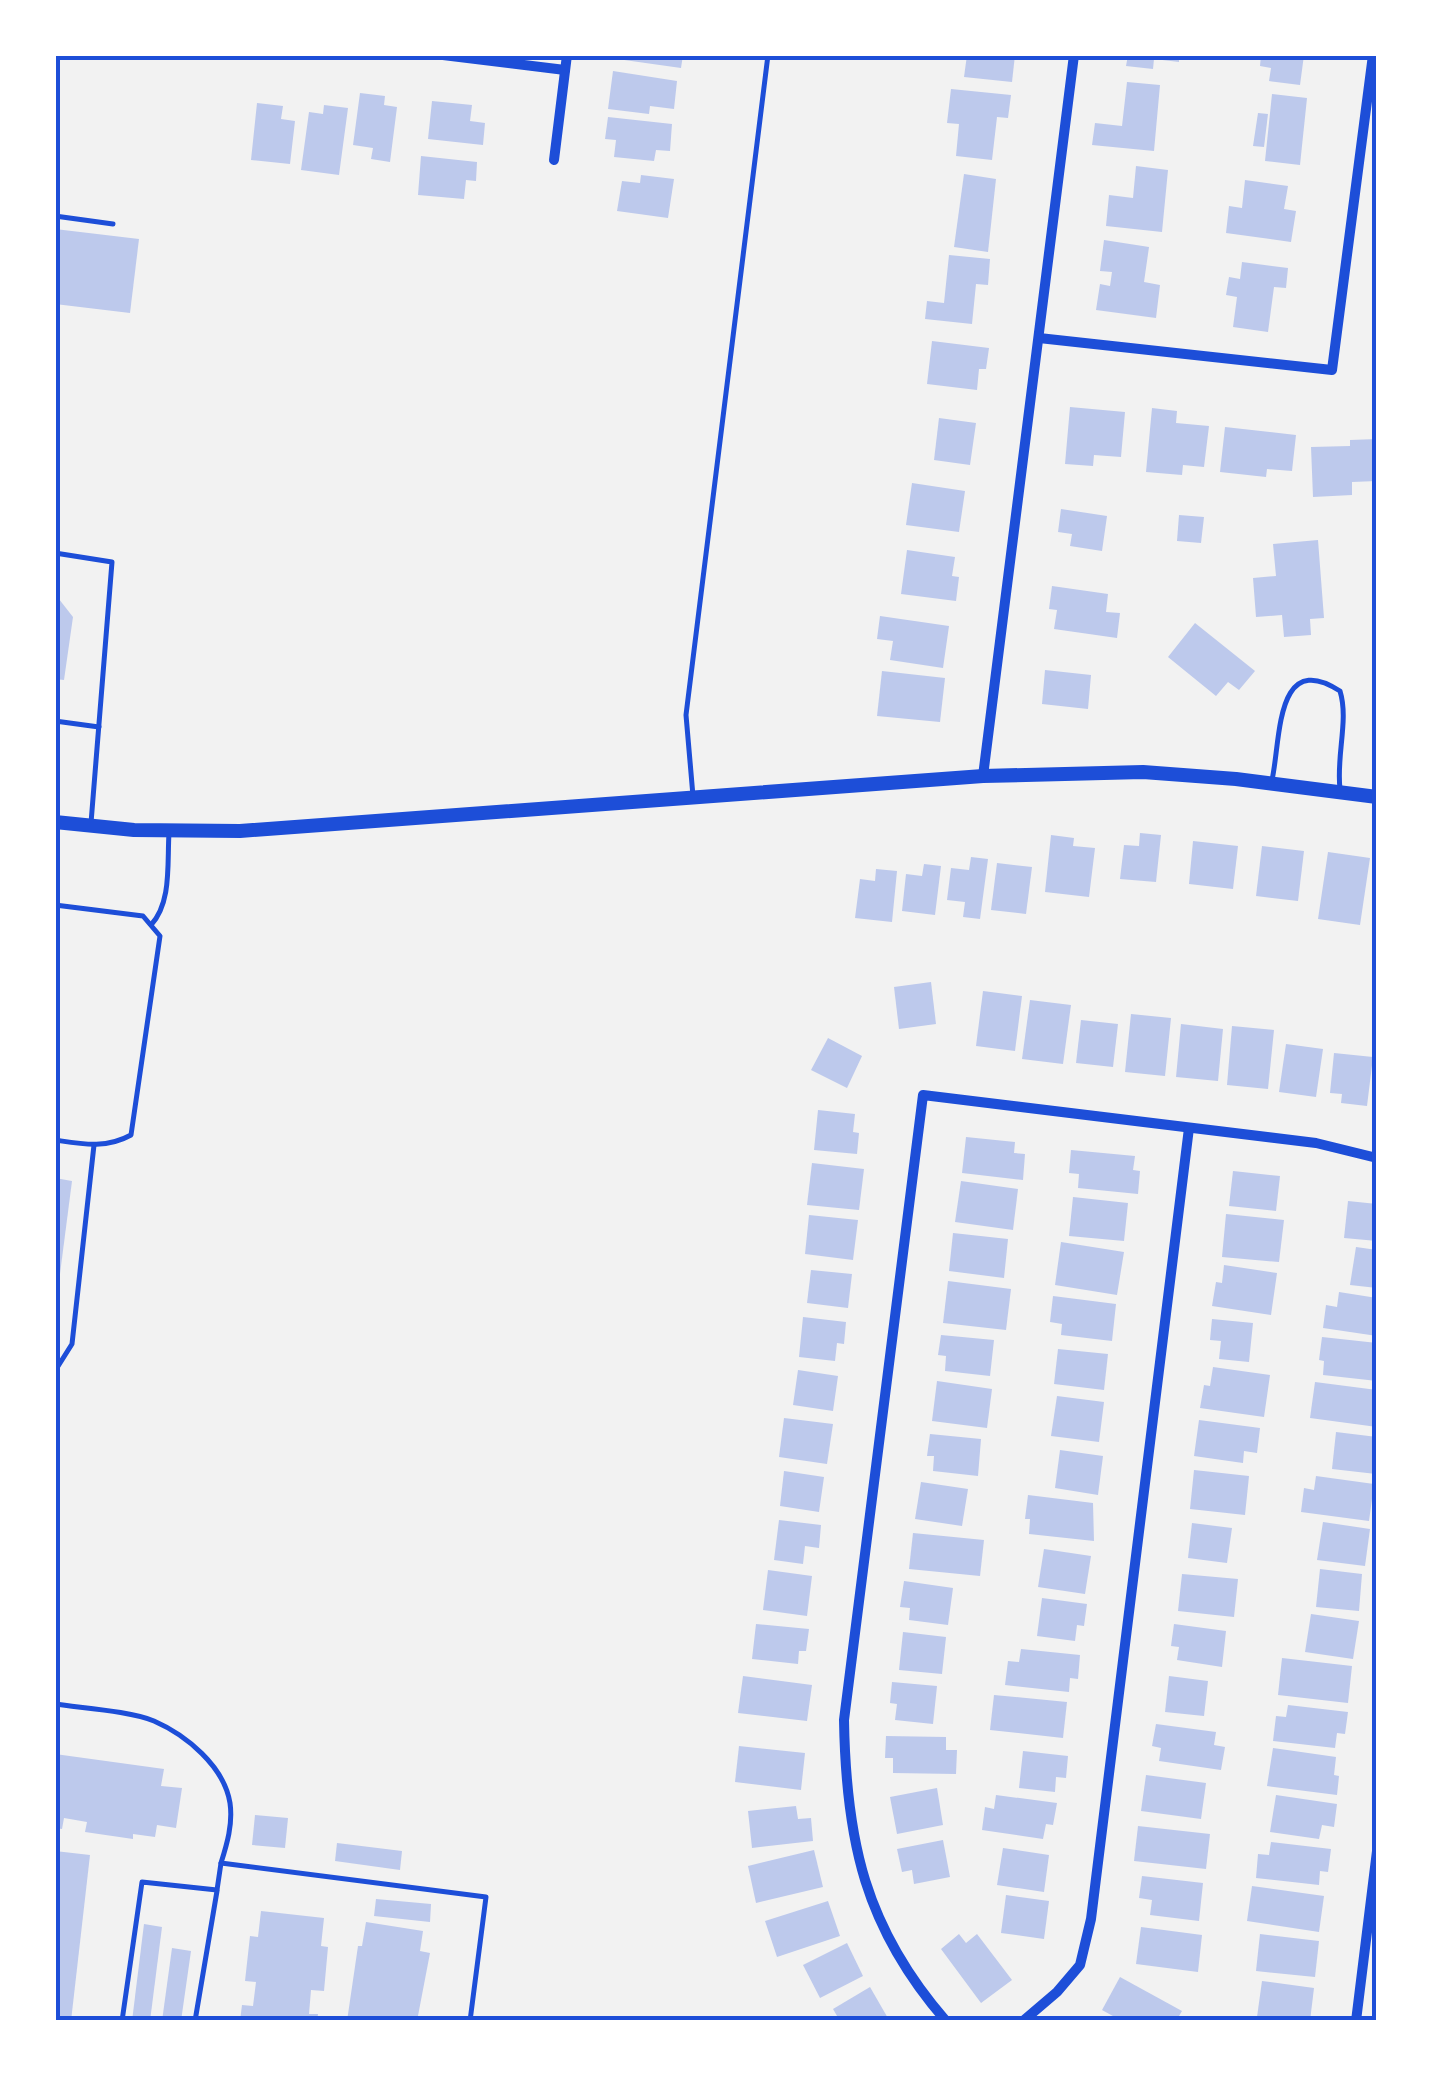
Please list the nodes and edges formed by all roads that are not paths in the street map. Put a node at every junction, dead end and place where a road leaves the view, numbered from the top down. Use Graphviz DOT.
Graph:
graph roads {
  1 [pos="443,55"];
  2 [pos="567,55"];
  3 [pos="768,55"];
  4 [pos="1074,55"];
  5 [pos="1372,55"];
  6 [pos="565,70"];
  7 [pos="554,160"];
  8 [pos="55,216"];
  9 [pos="113,224"];
  10 [pos="1038,338"];
  11 [pos="55,553"];
  12 [pos="55,721"];
  13 [pos="99,727"];
  14 [pos="983,776"];
  15 [pos="1271,784"];
  16 [pos="1340,792"];
  17 [pos="1377,797"];
  18 [pos="693,799"];
  19 [pos="55,822"];
  20 [pos="90,826"];
  21 [pos="169,831"];
  22 [pos="55,904"];
  23 [pos="151,925"];
  24 [pos="1189,1128"];
  25 [pos="55,1140"];
  26 [pos="94,1145"];
  27 [pos="1377,1158"];
  28 [pos="55,1370"];
  29 [pos="55,1704"];
  30 [pos="1377,1851"];
  31 [pos="220,1863"];
  32 [pos="217,1890"];
  33 [pos="122,2021"];
  34 [pos="194,2021"];
  35 [pos="470,2021"];
  36 [pos="946,2021"];
  37 [pos="1022,2021"];
  38 [pos="1356,2021"];
  1 -- 6 [label="street"];
  2 -- 6 [label="street"];
  3 -- 18 [label="lane"];
  4 -- 10 [label="street"];
  5 -- 10 [label="street"];
  6 -- 7 [label="street"];
  8 -- 9 [label="lane"];
  10 -- 14 [label="street"];
  11 -- 13 [label="lane"];
  12 -- 13 [label="lane"];
  13 -- 20 [label="lane"];
  14 -- 15 [label="street"];
  14 -- 18 [label="street"];
  15 -- 16 [label="street"];
  15 -- 16 [label="lane"];
  16 -- 17 [label="street"];
  18 -- 21 [label="street"];
  19 -- 20 [label="street"];
  20 -- 21 [label="street"];
  21 -- 23 [label="lane"];
  22 -- 23 [label="lane"];
  23 -- 26 [label="lane"];
  24 -- 27 [label="street"];
  24 -- 36 [label="street"];
  24 -- 37 [label="street"];
  25 -- 26 [label="lane"];
  26 -- 28 [label="lane"];
  29 -- 31 [label="lane"];
  30 -- 38 [label="street"];
  31 -- 32 [label="lane"];
  31 -- 35 [label="lane"];
  32 -- 33 [label="lane"];
  32 -- 34 [label="lane"];
}
